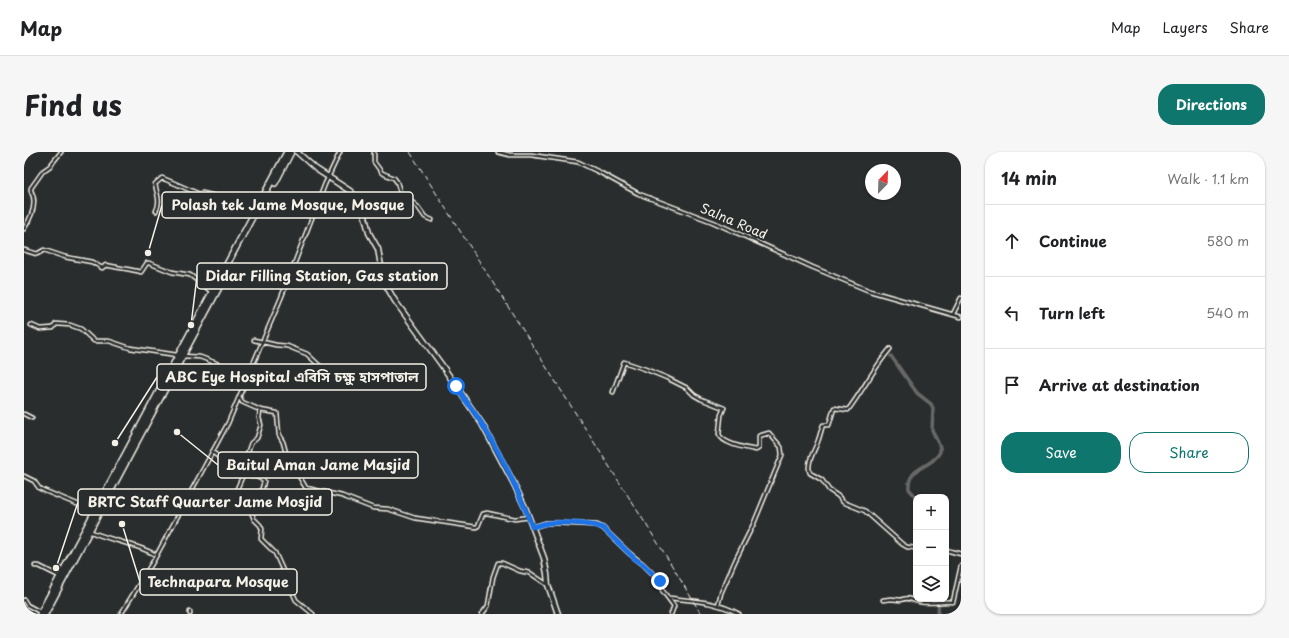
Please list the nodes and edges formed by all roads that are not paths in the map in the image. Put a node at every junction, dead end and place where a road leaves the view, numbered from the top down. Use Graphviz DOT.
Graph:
graph roads {
  1 [pos="61,152"];
  2 [pos="287,152"];
  3 [pos="291,152"];
  4 [pos="297,152"];
  5 [pos="340,152"];
  6 [pos="374,152"];
  7 [pos="498,152"];
  8 [pos="329,178"];
  9 [pos="156,211"];
  10 [pos="254,213"];
  11 [pos="432,220"];
  12 [pos="24,229"];
  13 [pos="24,250"];
  14 [pos="212,292"];
  15 [pos="961,298"];
  16 [pos="954,314"];
  17 [pos="961,317"];
  18 [pos="30,325"];
  19 [pos="254,340"];
  20 [pos="263,342"];
  21 [pos="890,349"];
  22 [pos="180,356"];
  23 [pos="323,372"];
  24 [pos="244,387"];
  25 [pos="613,392"];
  26 [pos="239,398"];
  27 [pos="260,410"];
  28 [pos="24,414"];
  29 [pos="32,418"];
  30 [pos="212,452"];
  31 [pos="244,473"];
  32 [pos="24,476"];
  33 [pos="262,489"];
  34 [pos="95,511"];
  35 [pos="529,517"];
  36 [pos="532,527"];
  37 [pos="89,531"];
  38 [pos="913,548"];
  39 [pos="949,551"];
  40 [pos="961,554"];
  41 [pos="156,555"];
  42 [pos="35,566"];
  43 [pos="961,566"];
  44 [pos="60,576"];
  45 [pos="957,584"];
  46 [pos="548,585"];
  47 [pos="961,586"];
  48 [pos="669,598"];
  49 [pos="24,600"];
  50 [pos="883,600"];
  51 [pos="718,604"];
  52 [pos="42,613"];
  53 [pos="121,614"];
  54 [pos="313,614"];
  55 [pos="482,614"];
  56 [pos="558,614"];
  57 [pos="671,614"];
  58 [pos="739,614"];
  1 -- 12 [label="street"];
  2 -- 10 [label="highway"];
  3 -- 22 [label="highway"];
  4 -- 8 [label="main road"];
  5 -- 8 [label="street"];
  6 -- 11 [label="street"];
  7 -- 16 [label="street, Salna Road"];
  8 -- 20 [label="street"];
  8 -- 35 [label="main road"];
  9 -- 10 [label="street"];
  10 -- 14 [label="highway"];
  13 -- 14 [label="street"];
  14 -- 22 [label="highway"];
  15 -- 16 [label="street"];
  16 -- 17 [label="street, Salna Road"];
  18 -- 22 [label="street"];
  19 -- 20 [label="street"];
  20 -- 23 [label="street"];
  20 -- 24 [label="street"];
  21 -- 38 [label="street"];
  22 -- 24 [label="street"];
  22 -- 34 [label="highway"];
  22 -- 37 [label="highway"];
  24 -- 26 [label="street"];
  25 -- 51 [label="street"];
  26 -- 27 [label="street"];
  26 -- 30 [label="street"];
  27 -- 31 [label="street"];
  27 -- 35 [label="street"];
  28 -- 29 [label="street"];
  30 -- 31 [label="street"];
  30 -- 41 [label="street"];
  31 -- 33 [label="street"];
  31 -- 54 [label="street"];
  32 -- 34 [label="street"];
  34 -- 44 [label="highway"];
  35 -- 36 [label="main road"];
  36 -- 46 [label="main road"];
  36 -- 48 [label="street"];
  37 -- 41 [label="street"];
  37 -- 52 [label="highway"];
  39 -- 40 [label="street"];
  41 -- 53 [label="street"];
  42 -- 44 [label="street"];
  43 -- 45 [label="street"];
  44 -- 52 [label="highway"];
  45 -- 47 [label="street"];
  45 -- 50 [label="street"];
  46 -- 55 [label="street"];
  46 -- 56 [label="main road"];
  48 -- 51 [label="street"];
  48 -- 57 [label="street"];
  49 -- 52 [label="street"];
  51 -- 58 [label="street"];
}
